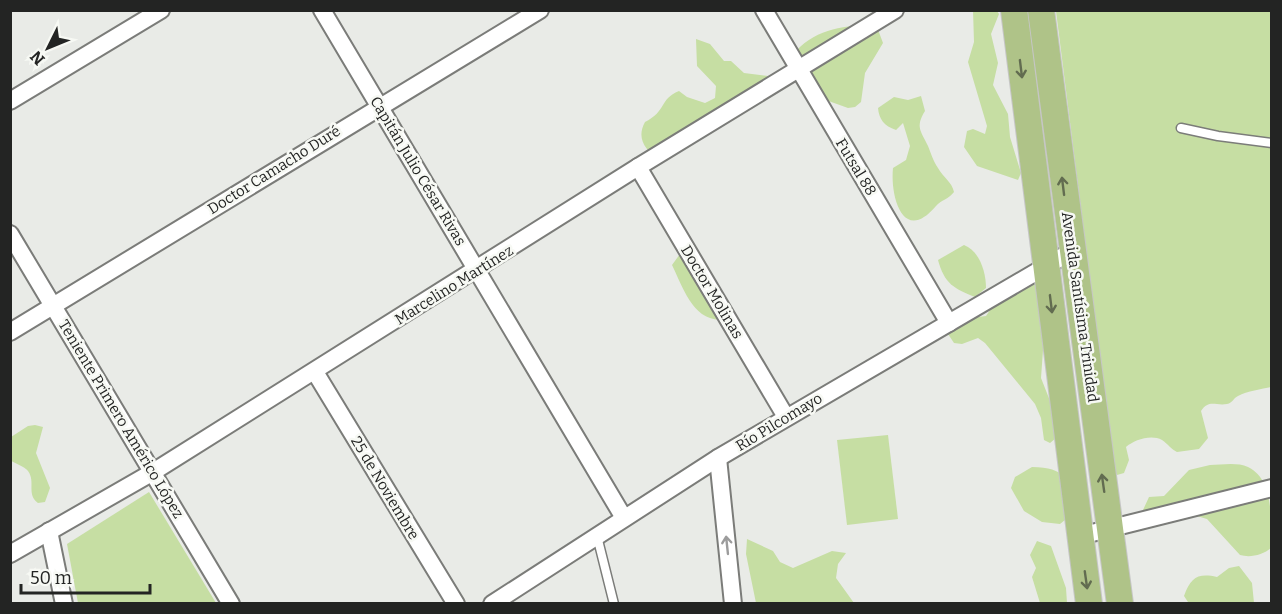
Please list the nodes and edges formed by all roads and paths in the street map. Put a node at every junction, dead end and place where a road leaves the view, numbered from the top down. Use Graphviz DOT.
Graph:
graph roads {
  1 [pos="161,10"];
  2 [pos="322,10"];
  3 [pos="540,10"];
  4 [pos="764,10"];
  5 [pos="895,10"];
  6 [pos="1014,10"];
  7 [pos="1041,10"];
  8 [pos="798,69"];
  9 [pos="10,101"];
  10 [pos="378,106"];
  11 [pos="1181,128"];
  12 [pos="1272,143"];
  13 [pos="638,167"];
  14 [pos="10,234"];
  15 [pos="1072,251"];
  16 [pos="1046,266"];
  17 [pos="478,270"];
  18 [pos="53,306"];
  19 [pos="949,323"];
  20 [pos="10,332"];
  21 [pos="315,372"];
  22 [pos="786,417"];
  23 [pos="718,458"];
  24 [pos="153,472"];
  25 [pos="1272,488"];
  26 [pos="624,519"];
  27 [pos="1110,528"];
  28 [pos="49,531"];
  29 [pos="597,536"];
  30 [pos="1080,536"];
  31 [pos="10,554"];
  32 [pos="64,603"];
  33 [pos="231,603"];
  34 [pos="456,603"];
  35 [pos="492,603"];
  36 [pos="614,603"];
  37 [pos="733,603"];
  38 [pos="1089,603"];
  39 [pos="1120,603"];
  1 -- 9 [label="street"];
  2 -- 10 [label="street, Capitán Julio César Rivas"];
  3 -- 10 [label="street, Doctor Camacho Duré"];
  4 -- 8 [label="street, Futsal 88"];
  5 -- 8 [label="street, Marcelino Martínez"];
  6 -- 16 [label="main road, Avenida Santísima Trinidad, one-way"];
  15 -- 7 [label="main road, Avenida Santísima Trinidad, one-way"];
  8 -- 13 [label="street, Marcelino Martínez"];
  8 -- 19 [label="street, Futsal 88"];
  10 -- 17 [label="street, Capitán Julio César Rivas"];
  10 -- 18 [label="street, Doctor Camacho Duré"];
  11 -- 12 [label="lane"];
  13 -- 17 [label="street, Marcelino Martínez"];
  13 -- 22 [label="street, Doctor Molinas"];
  14 -- 18 [label="street, Teniente Primero Américo López"];
  15 -- 16 [label="street, Río Pilcomayo"];
  27 -- 15 [label="main road, Avenida Santísima Trinidad, one-way"];
  16 -- 19 [label="street, Río Pilcomayo"];
  16 -- 30 [label="main road, Avenida Santísima Trinidad, one-way"];
  17 -- 21 [label="street, Marcelino Martínez"];
  17 -- 26 [label="street, Capitán Julio César Rivas"];
  18 -- 20 [label="street, Doctor Camacho Duré"];
  18 -- 24 [label="street, Teniente Primero Américo López"];
  19 -- 22 [label="street, Río Pilcomayo"];
  21 -- 24 [label="street, Marcelino Martínez"];
  21 -- 34 [label="street, 25 de Noviembre"];
  22 -- 23 [label="street, Río Pilcomayo"];
  23 -- 26 [label="street, Río Pilcomayo"];
  37 -- 23 [label="street, one-way"];
  24 -- 28 [label="street, Marcelino Martínez"];
  24 -- 33 [label="street, Teniente Primero Américo López"];
  25 -- 27 [label="street"];
  26 -- 29 [label="street, Río Pilcomayo"];
  27 -- 30 [label="street"];
  27 -- 39 [label="main road, Avenida Santísima Trinidad"];
  28 -- 31 [label="street, Marcelino Martínez"];
  28 -- 32 [label="street"];
  29 -- 35 [label="street, Río Pilcomayo"];
  29 -- 36 [label="lane"];
  30 -- 38 [label="main road, Avenida Santísima Trinidad, one-way"];
}
